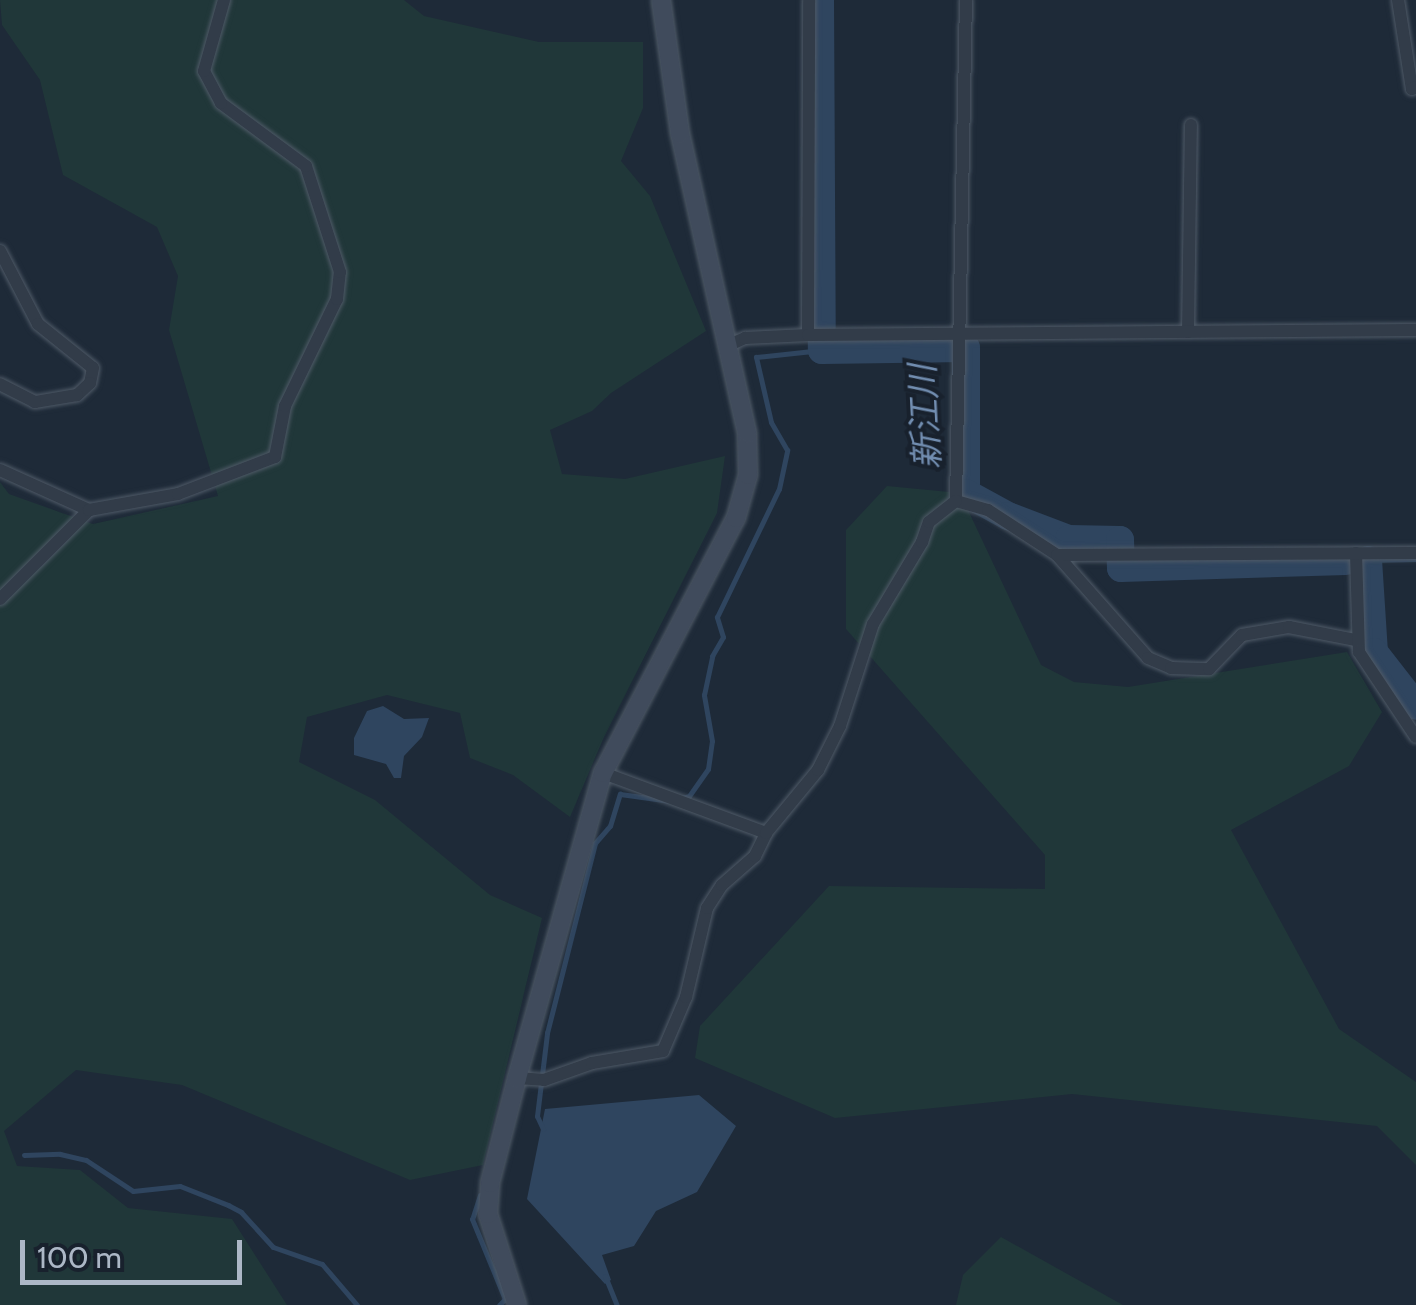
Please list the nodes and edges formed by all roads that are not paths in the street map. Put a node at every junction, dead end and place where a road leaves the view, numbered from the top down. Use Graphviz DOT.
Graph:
graph roads {
  1 [pos="224,0"];
  2 [pos="661,0"];
  3 [pos="809,0"];
  4 [pos="966,0"];
  5 [pos="1398,0"];
  6 [pos="1416,87"];
  7 [pos="1192,125"];
  8 [pos="0,252"];
  9 [pos="1416,330"];
  10 [pos="1188,332"];
  11 [pos="808,334"];
  12 [pos="956,335"];
  13 [pos="727,346"];
  14 [pos="0,384"];
  15 [pos="0,470"];
  16 [pos="956,501"];
  17 [pos="88,510"];
  18 [pos="1416,552"];
  19 [pos="1356,553"];
  20 [pos="1056,555"];
  21 [pos="0,599"];
  22 [pos="1355,640"];
  23 [pos="1416,738"];
  24 [pos="603,773"];
  25 [pos="766,834"];
  26 [pos="518,1078"];
  27 [pos="517,1305"];
  1 -- 17 [label="street"];
  2 -- 13 [label="street"];
  3 -- 11 [label="street"];
  4 -- 12 [label="street"];
  5 -- 6 [label="street"];
  7 -- 10 [label="street"];
  8 -- 14 [label="street"];
  9 -- 10 [label="street"];
  10 -- 12 [label="street"];
  11 -- 12 [label="street"];
  11 -- 13 [label="street"];
  12 -- 16 [label="street"];
  13 -- 24 [label="street"];
  15 -- 17 [label="street"];
  16 -- 20 [label="street"];
  16 -- 25 [label="street"];
  17 -- 21 [label="street"];
  18 -- 19 [label="street"];
  19 -- 20 [label="street"];
  19 -- 22 [label="street"];
  20 -- 22 [label="street"];
  22 -- 23 [label="street"];
  24 -- 25 [label="street"];
  24 -- 26 [label="street"];
  25 -- 26 [label="street"];
  26 -- 27 [label="street"];
}
